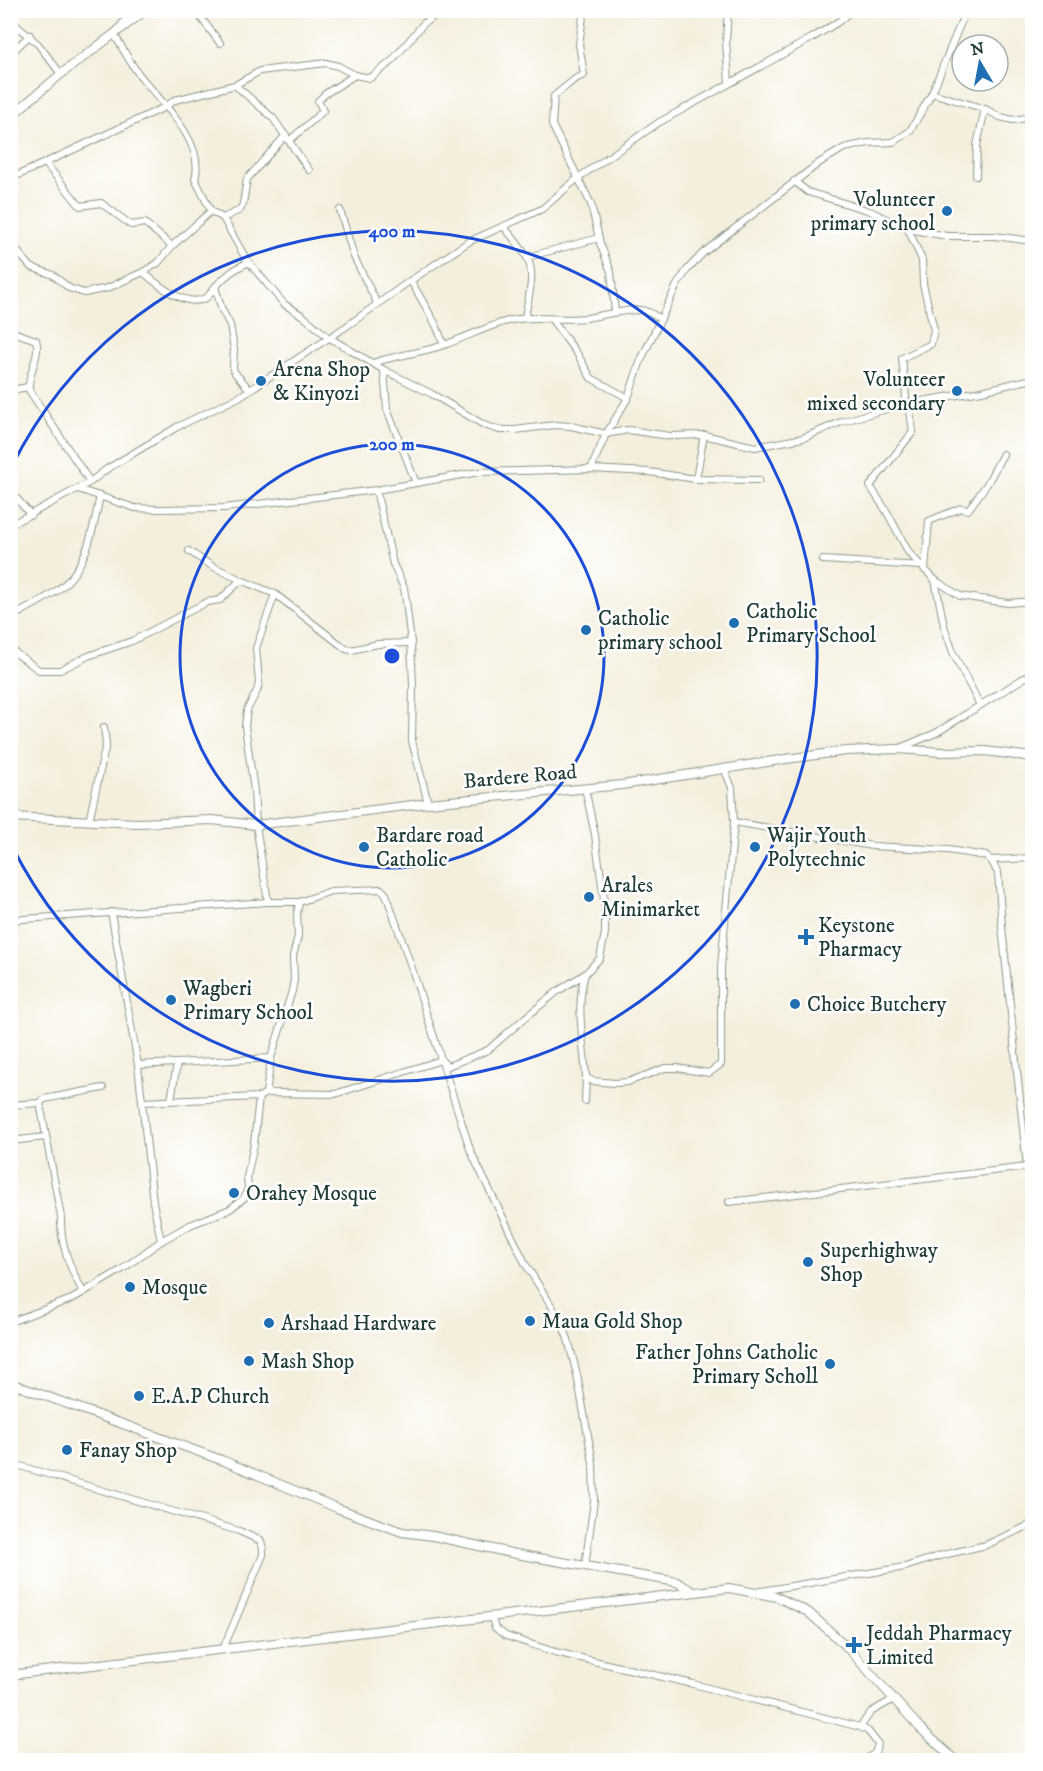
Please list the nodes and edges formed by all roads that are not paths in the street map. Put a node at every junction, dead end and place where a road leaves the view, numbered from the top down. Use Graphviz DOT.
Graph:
graph roads {
  1 [pos="122,10"];
  2 [pos="146,10"];
  3 [pos="195,10"];
  4 [pos="444,10"];
  5 [pos="584,10"];
  6 [pos="728,10"];
  7 [pos="852,10"];
  8 [pos="966,10"];
  9 [pos="1017,10"];
  10 [pos="131,13"];
  11 [pos="1032,15"];
  12 [pos="10,20"];
  13 [pos="114,33"];
  14 [pos="30,35"];
  15 [pos="220,43"];
  16 [pos="10,54"];
  17 [pos="61,74"];
  18 [pos="355,75"];
  19 [pos="729,83"];
  20 [pos="235,85"];
  21 [pos="932,93"];
  22 [pos="165,107"];
  23 [pos="985,109"];
  24 [pos="11,115"];
  25 [pos="1032,117"];
  26 [pos="288,138"];
  27 [pos="46,164"];
  28 [pos="309,170"];
  29 [pos="976,176"];
  30 [pos="578,178"];
  31 [pos="10,179"];
  32 [pos="794,181"];
  33 [pos="340,210"];
  34 [pos="211,211"];
  35 [pos="223,218"];
  36 [pos="504,227"];
  37 [pos="908,229"];
  38 [pos="599,238"];
  39 [pos="1032,241"];
  40 [pos="10,243"];
  41 [pos="172,246"];
  42 [pos="526,257"];
  43 [pos="249,262"];
  44 [pos="143,272"];
  45 [pos="411,280"];
  46 [pos="215,287"];
  47 [pos="378,305"];
  48 [pos="615,312"];
  49 [pos="525,318"];
  50 [pos="661,319"];
  51 [pos="552,320"];
  52 [pos="10,331"];
  53 [pos="328,337"];
  54 [pos="444,345"];
  55 [pos="373,363"];
  56 [pos="384,369"];
  57 [pos="1032,379"];
  58 [pos="28,387"];
  59 [pos="250,390"];
  60 [pos="10,394"];
  61 [pos="628,398"];
  62 [pos="904,404"];
  63 [pos="606,434"];
  64 [pos="704,435"];
  65 [pos="1003,454"];
  66 [pos="591,469"];
  67 [pos="696,479"];
  68 [pos="759,480"];
  69 [pos="90,482"];
  70 [pos="416,483"];
  71 [pos="77,489"];
  72 [pos="376,490"];
  73 [pos="10,491"];
  74 [pos="100,495"];
  75 [pos="31,515"];
  76 [pos="10,525"];
  77 [pos="189,551"];
  78 [pos="823,560"];
  79 [pos="923,568"];
  80 [pos="241,580"];
  81 [pos="935,580"];
  82 [pos="275,594"];
  83 [pos="1032,601"];
  84 [pos="10,618"];
  85 [pos="411,643"];
  86 [pos="10,649"];
  87 [pos="1032,673"];
  88 [pos="980,705"];
  89 [pos="104,727"];
  90 [pos="897,749"];
  91 [pos="1032,757"];
  92 [pos="724,768"];
  93 [pos="585,788"];
  94 [pos="428,803"];
  95 [pos="10,817"];
  96 [pos="89,821"];
  97 [pos="734,822"];
  98 [pos="256,825"];
  99 [pos="1032,858"];
  100 [pos="991,860"];
  101 [pos="268,902"];
  102 [pos="299,902"];
  103 [pos="111,912"];
  104 [pos="10,920"];
  105 [pos="585,974"];
  106 [pos="271,1058"];
  107 [pos="441,1060"];
  108 [pos="177,1063"];
  109 [pos="138,1065"];
  110 [pos="586,1077"];
  111 [pos="103,1088"];
  112 [pos="266,1093"];
  113 [pos="259,1097"];
  114 [pos="171,1100"];
  115 [pos="585,1101"];
  116 [pos="40,1102"];
  117 [pos="142,1102"];
  118 [pos="10,1105"];
  119 [pos="46,1137"];
  120 [pos="10,1141"];
  121 [pos="729,1202"];
  122 [pos="161,1241"];
  123 [pos="83,1293"];
  124 [pos="10,1322"];
  125 [pos="10,1383"];
  126 [pos="10,1463"];
  127 [pos="1032,1524"];
  128 [pos="585,1566"];
  129 [pos="692,1591"];
  130 [pos="754,1592"];
  131 [pos="491,1616"];
  132 [pos="223,1649"];
  133 [pos="10,1674"];
  134 [pos="894,1699"];
  135 [pos="860,1727"];
  136 [pos="865,1761"];
  137 [pos="955,1761"];
  1 -- 10 [label="street"];
  2 -- 13 [label="street"];
  3 -- 15 [label="street"];
  4 -- 18 [label="street"];
  5 -- 30 [label="street"];
  6 -- 19 [label="street"];
  7 -- 19 [label="street"];
  8 -- 21 [label="street"];
  9 -- 11 [label="street"];
  10 -- 13 [label="street"];
  12 -- 14 [label="street"];
  13 -- 17 [label="street"];
  13 -- 22 [label="street"];
  14 -- 16 [label="street"];
  14 -- 17 [label="street"];
  17 -- 24 [label="street"];
  18 -- 20 [label="street"];
  18 -- 26 [label="street"];
  19 -- 30 [label="street"];
  20 -- 22 [label="street"];
  20 -- 26 [label="street"];
  21 -- 23 [label="street"];
  21 -- 32 [label="street"];
  22 -- 27 [label="street"];
  22 -- 34 [label="street"];
  23 -- 25 [label="street"];
  23 -- 29 [label="street"];
  26 -- 28 [label="street"];
  26 -- 35 [label="street"];
  27 -- 31 [label="street"];
  27 -- 41 [label="street"];
  30 -- 36 [label="street"];
  30 -- 38 [label="street"];
  32 -- 37 [label="street"];
  32 -- 50 [label="street"];
  33 -- 47 [label="street"];
  34 -- 35 [label="street"];
  34 -- 41 [label="street"];
  35 -- 43 [label="street"];
  36 -- 42 [label="street"];
  36 -- 45 [label="street"];
  37 -- 39 [label="street"];
  37 -- 62 [label="street"];
  38 -- 42 [label="street"];
  38 -- 48 [label="street"];
  40 -- 44 [label="street"];
  41 -- 44 [label="street"];
  42 -- 49 [label="street"];
  43 -- 46 [label="street"];
  43 -- 53 [label="street"];
  44 -- 46 [label="street"];
  45 -- 47 [label="street"];
  45 -- 54 [label="street"];
  46 -- 59 [label="street"];
  47 -- 53 [label="street"];
  48 -- 50 [label="street"];
  48 -- 51 [label="street"];
  49 -- 51 [label="street"];
  49 -- 54 [label="street"];
  50 -- 61 [label="street"];
  51 -- 61 [label="street"];
  52 -- 58 [label="street"];
  53 -- 55 [label="street"];
  53 -- 59 [label="street"];
  54 -- 55 [label="street"];
  55 -- 56 [label="street"];
  56 -- 63 [label="street"];
  56 -- 70 [label="street"];
  57 -- 62 [label="street"];
  58 -- 60 [label="street"];
  58 -- 69 [label="street"];
  59 -- 69 [label="street"];
  61 -- 63 [label="street"];
  62 -- 64 [label="street"];
  62 -- 79 [label="street"];
  63 -- 64 [label="street"];
  63 -- 66 [label="street"];
  64 -- 67 [label="street"];
  65 -- 79 [label="street"];
  66 -- 67 [label="street"];
  66 -- 70 [label="street"];
  67 -- 68 [label="street"];
  69 -- 71 [label="street"];
  70 -- 72 [label="street"];
  71 -- 74 [label="street"];
  71 -- 75 [label="street"];
  72 -- 74 [label="street"];
  72 -- 85 [label="street"];
  73 -- 75 [label="street"];
  74 -- 84 [label="street"];
  75 -- 76 [label="street"];
  77 -- 80 [label="street"];
  78 -- 79 [label="street"];
  79 -- 81 [label="street"];
  80 -- 82 [label="street"];
  80 -- 86 [label="street"];
  81 -- 83 [label="street"];
  81 -- 88 [label="street"];
  82 -- 85 [label="street"];
  82 -- 98 [label="street"];
  85 -- 94 [label="street"];
  87 -- 88 [label="street"];
  88 -- 90 [label="street"];
  89 -- 96 [label="street"];
  90 -- 91 [label="street, Bardere Road"];
  90 -- 92 [label="street, Bardere Road"];
  92 -- 93 [label="street, Bardere Road"];
  92 -- 97 [label="street"];
  93 -- 94 [label="street, Bardere Road"];
  93 -- 105 [label="street"];
  94 -- 98 [label="street, Bardere Road"];
  95 -- 96 [label="street, Bardere Road"];
  96 -- 98 [label="street, Bardere Road"];
  97 -- 100 [label="street"];
  97 -- 110 [label="street"];
  98 -- 101 [label="street"];
  99 -- 100 [label="street"];
  100 -- 121 [label="street"];
  101 -- 102 [label="street"];
  101 -- 103 [label="street"];
  102 -- 106 [label="street"];
  102 -- 107 [label="street"];
  103 -- 104 [label="street"];
  103 -- 109 [label="street"];
  105 -- 107 [label="street"];
  105 -- 110 [label="street"];
  106 -- 108 [label="street"];
  106 -- 112 [label="street"];
  107 -- 112 [label="street"];
  107 -- 128 [label="street"];
  108 -- 109 [label="street"];
  108 -- 114 [label="street"];
  109 -- 117 [label="street"];
  110 -- 115 [label="street"];
  111 -- 116 [label="street"];
  112 -- 113 [label="street"];
  113 -- 114 [label="street"];
  113 -- 122 [label="street"];
  114 -- 117 [label="street"];
  116 -- 118 [label="street"];
  116 -- 119 [label="street"];
  117 -- 122 [label="street"];
  119 -- 120 [label="street"];
  119 -- 123 [label="street"];
  122 -- 123 [label="street"];
  123 -- 124 [label="street"];
  125 -- 128 [label="street"];
  126 -- 132 [label="street"];
  127 -- 130 [label="street"];
  128 -- 129 [label="street"];
  129 -- 130 [label="street"];
  129 -- 131 [label="street"];
  130 -- 134 [label="street"];
  131 -- 132 [label="street"];
  131 -- 135 [label="street"];
  132 -- 133 [label="street"];
  134 -- 135 [label="street"];
  134 -- 137 [label="street"];
  135 -- 136 [label="street"];
}
